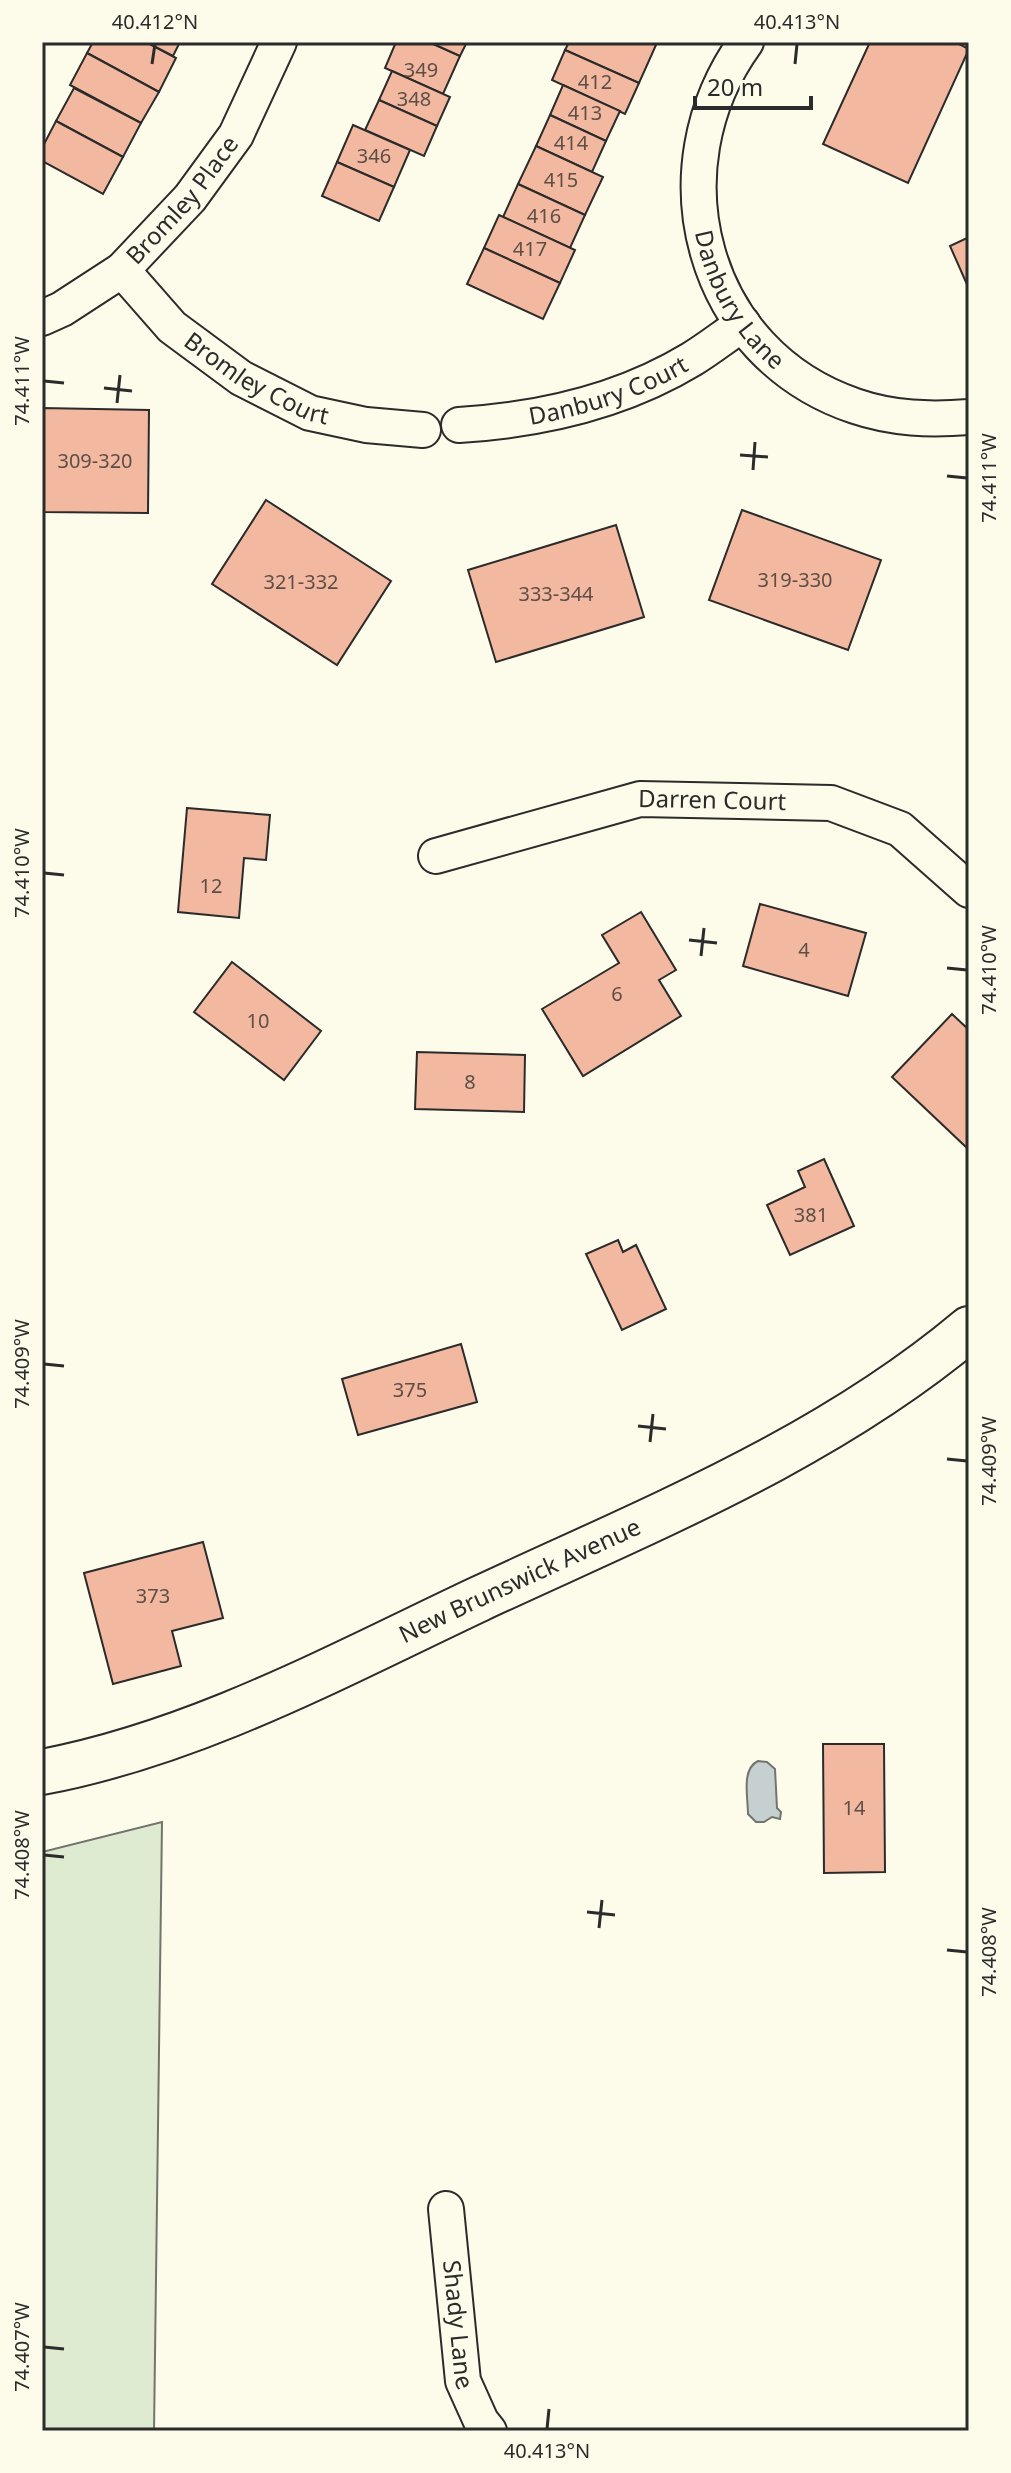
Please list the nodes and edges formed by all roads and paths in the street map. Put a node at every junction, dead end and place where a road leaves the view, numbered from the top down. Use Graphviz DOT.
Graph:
graph roads {
  1 [pos="279,42"];
  2 [pos="746,42"];
  3 [pos="122,270"];
  4 [pos="42,318"];
  5 [pos="743,324"];
  6 [pos="969,417"];
  7 [pos="459,425"];
  8 [pos="423,430"];
  9 [pos="436,856"];
  10 [pos="969,890"];
  11 [pos="969,1329"];
  12 [pos="42,1772"];
  13 [pos="446,2209"];
  14 [pos="489,2431"];
  1 -- 3 [label="street, Bromley Place"];
  2 -- 5 [label="street, Danbury Lane"];
  3 -- 4 [label="street, Bromley Place"];
  3 -- 8 [label="street, Bromley Court"];
  5 -- 6 [label="street, Danbury Lane"];
  5 -- 7 [label="street, Danbury Court"];
  9 -- 10 [label="street, Darren Court"];
  11 -- 12 [label="street, New Brunswick Avenue"];
  13 -- 14 [label="street, Shady Lane"];
}
